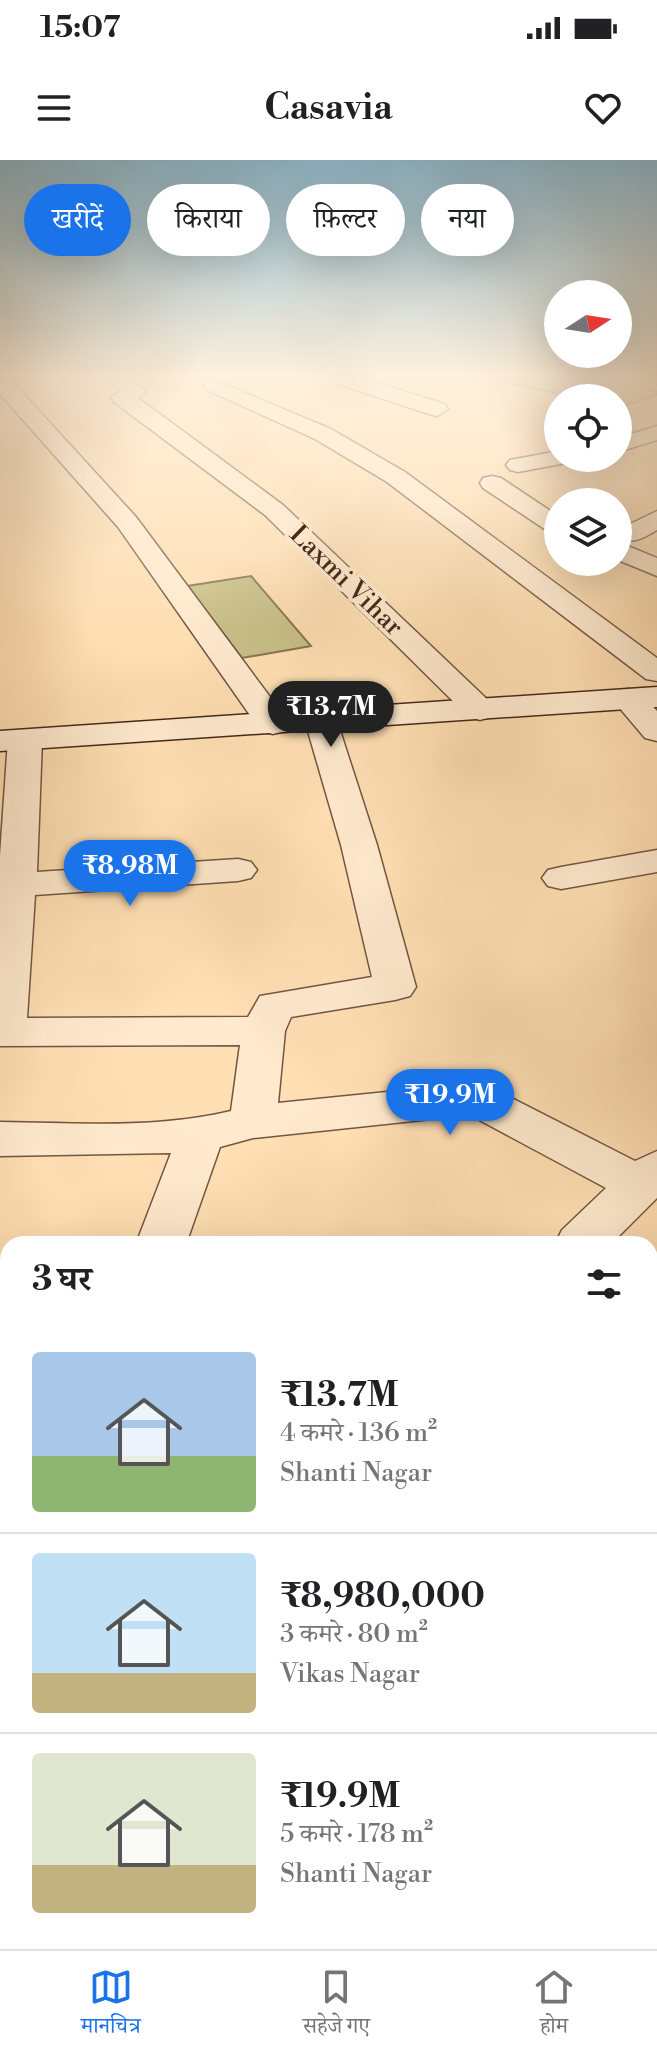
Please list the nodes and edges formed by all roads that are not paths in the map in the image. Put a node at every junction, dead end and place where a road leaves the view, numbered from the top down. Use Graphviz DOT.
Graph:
graph roads {
  1 [pos="72,461"];
  2 [pos="209,461"];
  3 [pos="370,461"];
  4 [pos="538,461"];
  5 [pos="518,465"];
  6 [pos="492,483"];
  7 [pos="544,518"];
  8 [pos="657,519"];
  9 [pos="632,536"];
  10 [pos="632,548"];
  11 [pos="657,568"];
  12 [pos="657,672"];
  13 [pos="642,698"];
  14 [pos="480,710"];
  15 [pos="321,721"];
  16 [pos="273,724"];
  17 [pos="657,731"];
  18 [pos="12,740"];
  19 [pos="657,861"];
  20 [pos="238,870"];
  21 [pos="561,878"];
  22 [pos="17,885"];
  23 [pos="263,1031"];
  24 [pos="2,1032"];
  25 [pos="253,1122"];
  26 [pos="201,1135"];
  27 [pos="0,1139"];
  28 [pos="649,1177"];
  29 [pos="164,1236"];
  30 [pos="588,1236"];
  1 -- 16 [label="street"];
  2 -- 14 [label="street, Laxmi Vihar"];
  3 -- 12 [label="street"];
  4 -- 5 [label="street"];
  6 -- 7 [label="street"];
  8 -- 9 [label="street"];
  10 -- 11 [label="street"];
  13 -- 14 [label="street"];
  13 -- 17 [label="street"];
  14 -- 15 [label="street"];
  15 -- 16 [label="street"];
  15 -- 23 [label="street"];
  16 -- 18 [label="street"];
  18 -- 22 [label="street"];
  19 -- 21 [label="street"];
  20 -- 22 [label="street"];
  22 -- 24 [label="street"];
  23 -- 24 [label="street"];
  23 -- 25 [label="street"];
  25 -- 26 [label="street"];
  25 -- 28 [label="street"];
  26 -- 27 [label="street"];
  26 -- 29 [label="street"];
  28 -- 30 [label="street"];
}
